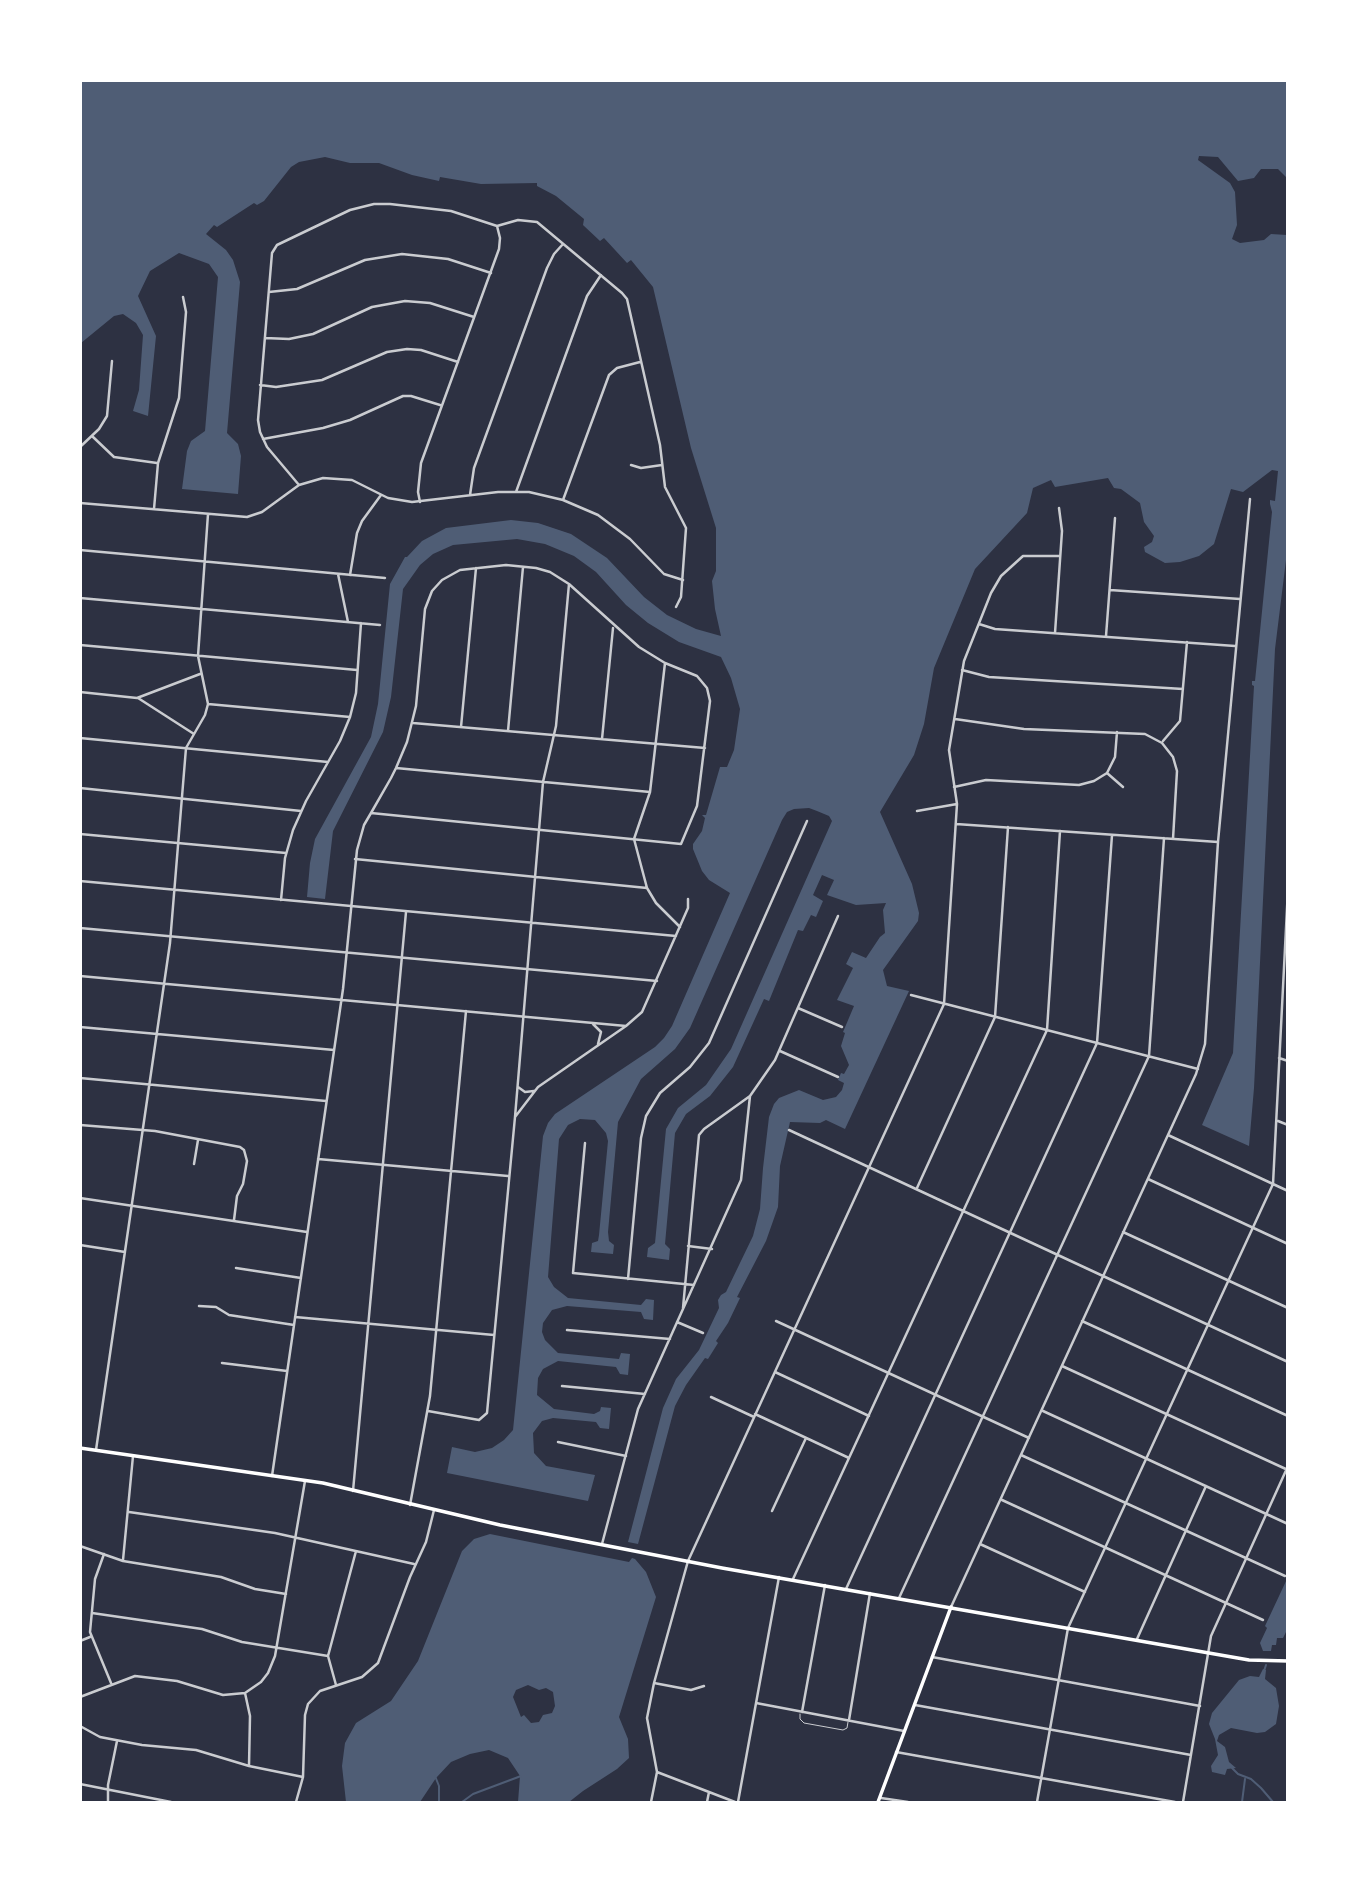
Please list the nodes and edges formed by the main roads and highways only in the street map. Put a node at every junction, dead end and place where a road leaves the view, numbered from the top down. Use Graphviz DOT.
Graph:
graph roads {
  1 [pos="80,1448"];
  2 [pos="951,1607"];
  3 [pos="1287,1661"];
  4 [pos="878,1800"];
  1 -- 2 [label="main road"];
  2 -- 3 [label="main road"];
  2 -- 4 [label="main road"];
}
